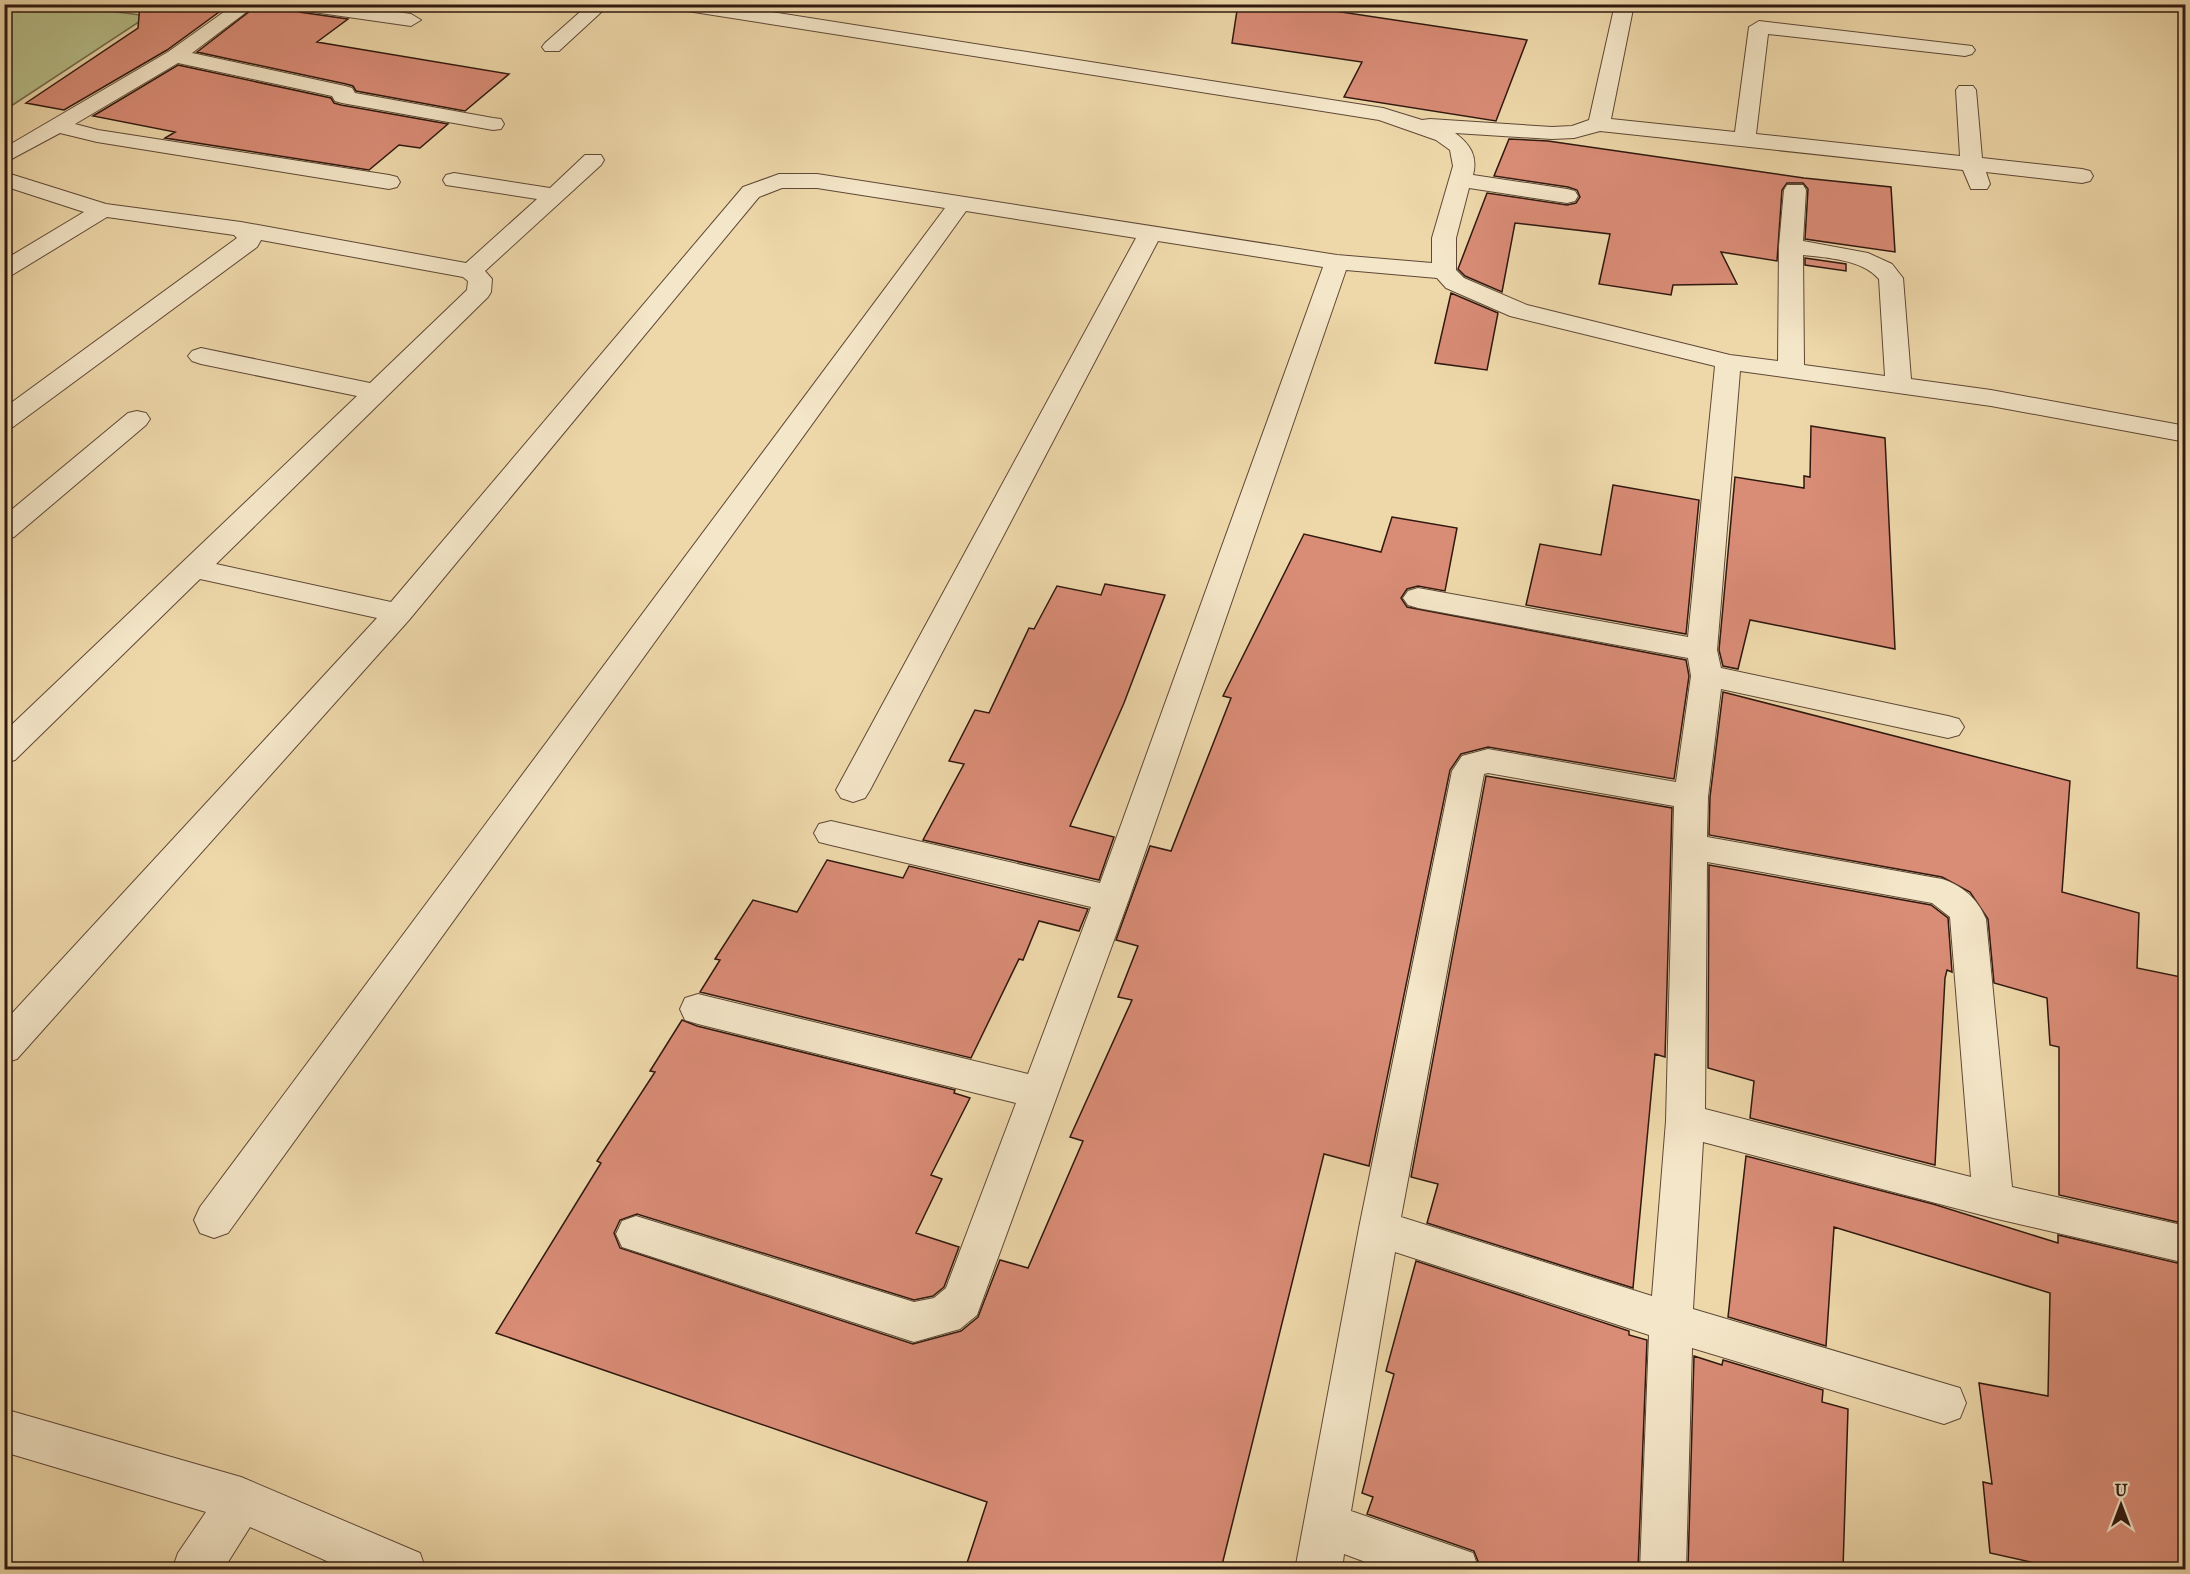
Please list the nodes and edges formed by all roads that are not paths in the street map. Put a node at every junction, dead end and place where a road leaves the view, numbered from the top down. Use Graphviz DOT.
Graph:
graph roads {
  1 [pos="248,4"];
  2 [pos="299,4"];
  3 [pos="601,4"];
  4 [pos="681,4"];
  5 [pos="1625,4"];
  6 [pos="1764,4"];
  7 [pos="411,20"];
  8 [pos="1759,27"];
  9 [pos="552,47"];
  10 [pos="1965,50"];
  11 [pos="175,56"];
  12 [pos="1966,90"];
  13 [pos="1416,123"];
  14 [pos="493,124"];
  15 [pos="1599,124"];
  16 [pos="59,126"];
  17 [pos="1745,138"];
  18 [pos="4,157"];
  19 [pos="593,160"];
  20 [pos="1975,174"];
  21 [pos="2082,177"];
  22 [pos="4,179"];
  23 [pos="454,180"];
  24 [pos="1460,180"];
  25 [pos="389,182"];
  26 [pos="1795,190"];
  27 [pos="554,195"];
  28 [pos="1567,196"];
  29 [pos="960,203"];
  30 [pos="103,210"];
  31 [pos="241,229"];
  32 [pos="1151,232"];
  33 [pos="1791,246"];
  34 [pos="1337,262"];
  35 [pos="4,270"];
  36 [pos="471,270"];
  37 [pos="1444,270"];
  38 [pos="201,356"];
  39 [pos="1728,362"];
  40 [pos="1791,370"];
  41 [pos="1898,383"];
  42 [pos="376,392"];
  43 [pos="137,419"];
  44 [pos="4,422"];
  45 [pos="2186,434"];
  46 [pos="4,531"];
  47 [pos="194,568"];
  48 [pos="1418,598"];
  49 [pos="398,613"];
  50 [pos="1704,663"];
  51 [pos="1948,727"];
  52 [pos="9,742"];
  53 [pos="853,790"];
  54 [pos="1691,797"];
  55 [pos="831,833"];
  56 [pos="1692,847"];
  57 [pos="1112,899"];
  58 [pos="698,1009"];
  59 [pos="4,1048"];
  60 [pos="1040,1093"];
  61 [pos="1685,1121"];
  62 [pos="1993,1200"];
  63 [pos="214,1220"];
  64 [pos="1379,1228"];
  65 [pos="636,1234"];
  66 [pos="2186,1245"];
  67 [pos="1671,1322"];
  68 [pos="1944,1402"];
  69 [pos="4,1430"];
  70 [pos="240,1500"];
  71 [pos="1326,1525"];
  72 [pos="195,1569"];
  73 [pos="403,1569"];
  74 [pos="1318,1569"];
  75 [pos="1456,1569"];
  76 [pos="1663,1569"];
  1 -- 11 [label="street"];
  2 -- 7 [label="street"];
  3 -- 9 [label="street"];
  4 -- 13 [label="street"];
  5 -- 15 [label="street"];
  6 -- 8 [label="street"];
  8 -- 10 [label="street"];
  8 -- 17 [label="street"];
  11 -- 14 [label="street"];
  11 -- 16 [label="street"];
  12 -- 20 [label="street"];
  13 -- 15 [label="street"];
  13 -- 24 [label="street"];
  15 -- 17 [label="street"];
  16 -- 18 [label="street"];
  16 -- 25 [label="street"];
  17 -- 20 [label="street"];
  19 -- 27 [label="street"];
  20 -- 21 [label="street"];
  22 -- 30 [label="street"];
  23 -- 27 [label="street"];
  24 -- 28 [label="street"];
  24 -- 37 [label="street"];
  26 -- 33 [label="street"];
  27 -- 36 [label="street"];
  29 -- 32 [label="street"];
  29 -- 49 [label="street"];
  29 -- 63 [label="street"];
  30 -- 31 [label="street"];
  30 -- 35 [label="street"];
  31 -- 36 [label="street"];
  31 -- 44 [label="street"];
  32 -- 34 [label="street"];
  32 -- 53 [label="street"];
  33 -- 40 [label="street"];
  33 -- 41 [label="street"];
  34 -- 37 [label="street"];
  34 -- 57 [label="street"];
  36 -- 42 [label="street"];
  37 -- 39 [label="street"];
  38 -- 42 [label="street"];
  39 -- 40 [label="street"];
  39 -- 50 [label="street"];
  40 -- 41 [label="street"];
  41 -- 45 [label="street"];
  42 -- 47 [label="street"];
  43 -- 46 [label="street"];
  47 -- 49 [label="street"];
  47 -- 52 [label="street"];
  48 -- 50 [label="street"];
  49 -- 59 [label="street"];
  50 -- 51 [label="street"];
  50 -- 54 [label="street"];
  54 -- 56 [label="street"];
  54 -- 64 [label="street"];
  55 -- 57 [label="street"];
  56 -- 61 [label="street"];
  56 -- 62 [label="street"];
  57 -- 60 [label="street"];
  58 -- 60 [label="street"];
  60 -- 65 [label="street"];
  61 -- 62 [label="street"];
  61 -- 67 [label="street"];
  62 -- 66 [label="street"];
  64 -- 67 [label="street"];
  64 -- 71 [label="street"];
  67 -- 68 [label="street"];
  67 -- 76 [label="street"];
  69 -- 70 [label="street"];
  70 -- 72 [label="street"];
  70 -- 73 [label="street"];
  71 -- 74 [label="street"];
  71 -- 75 [label="street"];
}
